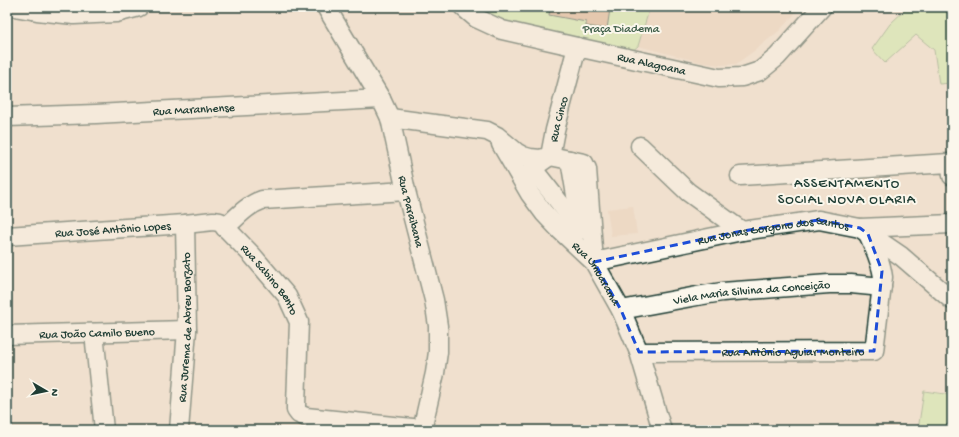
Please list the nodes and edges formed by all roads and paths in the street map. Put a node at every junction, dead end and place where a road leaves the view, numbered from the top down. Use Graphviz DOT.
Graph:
graph roads {
  1 [pos="14,7"];
  2 [pos="139,7"];
  3 [pos="326,7"];
  4 [pos="463,7"];
  5 [pos="822,7"];
  6 [pos="577,48"];
  7 [pos="381,99"];
  8 [pos="7,118"];
  9 [pos="390,118"];
  10 [pos="497,136"];
  11 [pos="640,146"];
  12 [pos="550,156"];
  13 [pos="570,160"];
  14 [pos="528,175"];
  15 [pos="740,176"];
  16 [pos="952,176"];
  17 [pos="406,191"];
  18 [pos="185,224"];
  19 [pos="222,224"];
  20 [pos="952,224"];
  21 [pos="582,231"];
  22 [pos="742,231"];
  23 [pos="864,231"];
  24 [pos="7,236"];
  25 [pos="590,258"];
  26 [pos="882,287"];
  27 [pos="952,300"];
  28 [pos="621,310"];
  29 [pos="187,330"];
  30 [pos="94,333"];
  31 [pos="7,335"];
  32 [pos="639,352"];
  33 [pos="104,430"];
  34 [pos="179,430"];
  35 [pos="422,430"];
  36 [pos="662,430"];
  1 -- 2 [label="street"];
  3 -- 7 [label="street, Rua Paraibana"];
  4 -- 6 [label="street, Rua Alagoana"];
  5 -- 6 [label="street, Rua Alagoana"];
  6 -- 12 [label="street, Rua Cinco"];
  7 -- 8 [label="street, Rua Maranhense"];
  7 -- 9 [label="street, Rua Paraibana"];
  9 -- 10 [label="street"];
  9 -- 17 [label="street, Rua Paraibana"];
  10 -- 12 [label="street"];
  10 -- 14 [label="street, Rua Umuarama"];
  11 -- 22 [label="street"];
  12 -- 13 [label="street"];
  12 -- 14 [label="street, Rua Cinco"];
  13 -- 21 [label="street"];
  13 -- 25 [label="street"];
  14 -- 21 [label="street"];
  14 -- 25 [label="street, Rua Umuarama"];
  15 -- 16 [label="street"];
  17 -- 19 [label="street"];
  17 -- 35 [label="street, Rua Paraibana"];
  18 -- 19 [label="street, Rua José Antônio Lopes"];
  18 -- 24 [label="street, Rua José Antônio Lopes"];
  18 -- 29 [label="street, Rua Jurema de Abreu Borzato"];
  19 -- 35 [label="street, Rua Sabino Bento"];
  20 -- 23 [label="street"];
  21 -- 25 [label="street"];
  22 -- 23 [label="street, Rua Jonas Gorgono dos Santos"];
  22 -- 25 [label="street, Rua Jonas Gorgono dos Santos"];
  23 -- 26 [label="street, Rua Antônio Aguiar Monteiro"];
  23 -- 27 [label="street, Rua Jonas Gorgono dos Santos"];
  25 -- 28 [label="street, Rua Umuarama"];
  26 -- 28 [label="street, Viela Maria Silvina da Conceição"];
  26 -- 32 [label="street, Rua Antônio Aguiar Monteiro"];
  28 -- 32 [label="street, Rua Umuarama"];
  29 -- 30 [label="street, Rua João Camilo Bueno"];
  29 -- 34 [label="street, Rua Jurema de Abreu Borzato"];
  30 -- 31 [label="street, Rua João Camilo Bueno"];
  30 -- 33 [label="street"];
  32 -- 36 [label="street, Rua Umuarama"];
}
